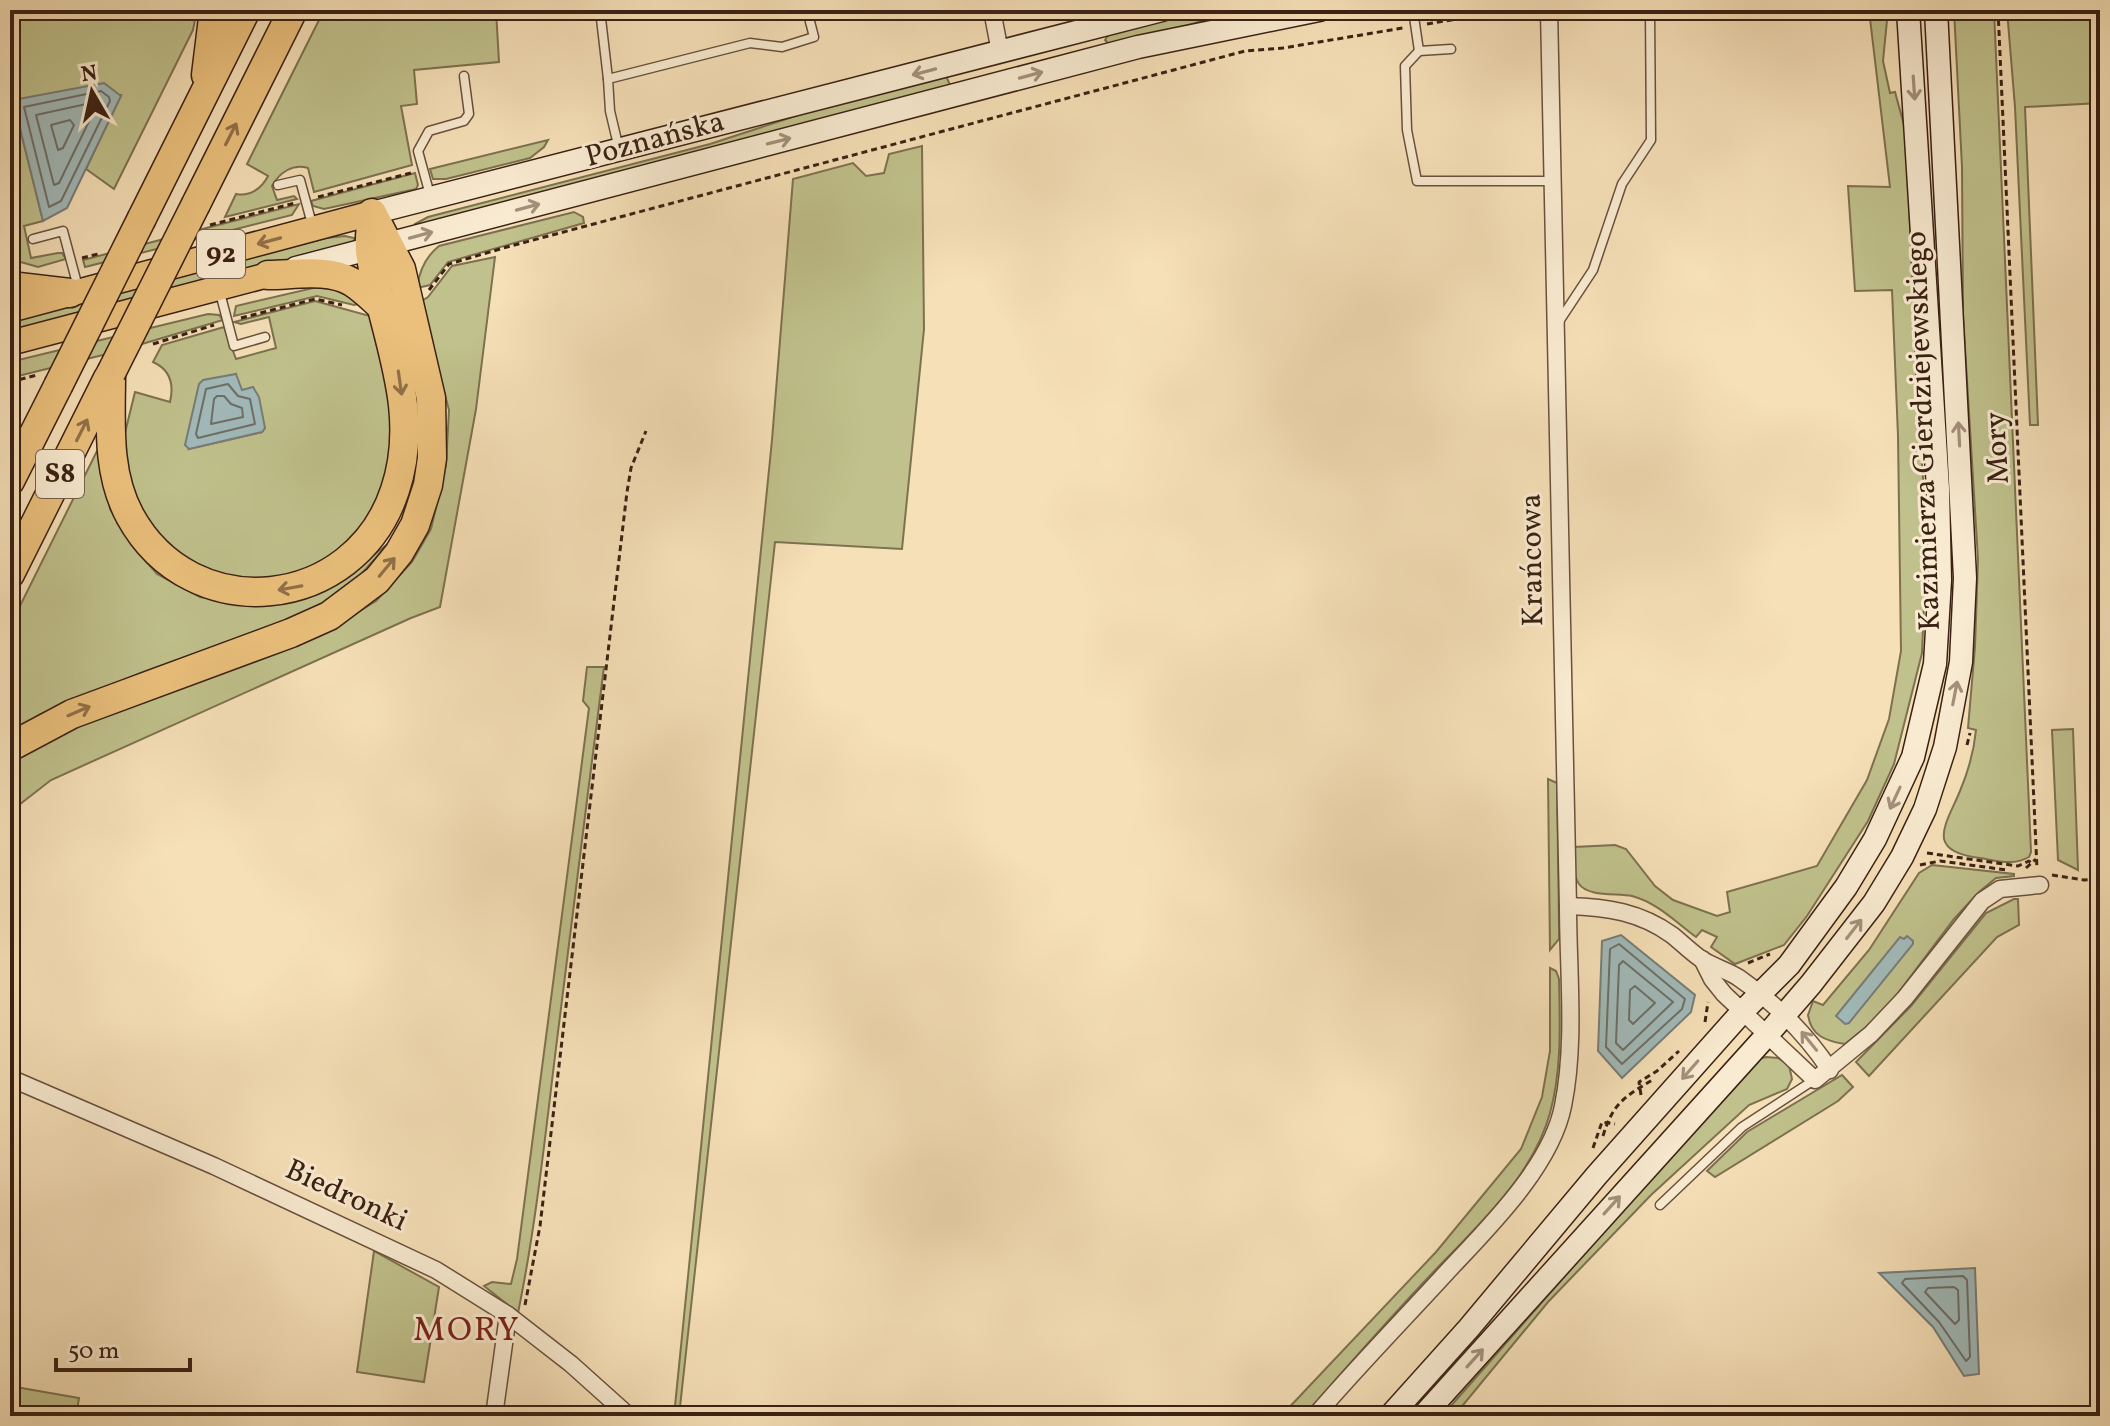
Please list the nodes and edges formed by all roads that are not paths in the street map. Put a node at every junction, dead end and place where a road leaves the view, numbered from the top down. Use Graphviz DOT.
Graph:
graph roads {
  1 [pos="214,10"];
  2 [pos="246,10"];
  3 [pos="293,10"];
  4 [pos="600,10"];
  5 [pos="807,10"];
  6 [pos="992,10"];
  7 [pos="1162,10"];
  8 [pos="1319,10"];
  9 [pos="1413,10"];
  10 [pos="1549,10"];
  11 [pos="1650,10"];
  12 [pos="1908,10"];
  13 [pos="1936,10"];
  14 [pos="1451,49"];
  15 [pos="1419,51"];
  16 [pos="1000,52"];
  17 [pos="464,76"];
  18 [pos="608,79"];
  19 [pos="203,95"];
  20 [pos="619,149"];
  21 [pos="1553,181"];
  22 [pos="278,185"];
  23 [pos="431,198"];
  24 [pos="372,213"];
  25 [pos="313,229"];
  26 [pos="33,239"];
  27 [pos="379,246"];
  28 [pos="268,275"];
  29 [pos="10,286"];
  30 [pos="219,288"];
  31 [pos="75,292"];
  32 [pos="382,307"];
  33 [pos="10,310"];
  34 [pos="1557,323"];
  35 [pos="265,337"];
  36 [pos="10,343"];
  37 [pos="111,373"];
  38 [pos="10,481"];
  39 [pos="10,574"];
  40 [pos="10,747"];
  41 [pos="2038,877"];
  42 [pos="1568,906"];
  43 [pos="1702,959"];
  44 [pos="1760,994"];
  45 [pos="1742,1012"];
  46 [pos="1784,1015"];
  47 [pos="1767,1035"];
  48 [pos="1830,1070"];
  49 [pos="10,1078"];
  50 [pos="1815,1080"];
  51 [pos="1660,1205"];
  52 [pos="515,1320"];
  53 [pos="494,1416"];
  54 [pos="629,1416"];
  55 [pos="1315,1416"];
  56 [pos="1390,1416"];
  57 [pos="1423,1416"];
  1 -- 19 [label="highway"];
  2 -- 19 [label="highway, S8"];
  37 -- 3 [label="highway, S8, one-way, bridge"];
  4 -- 18 [label="lane"];
  5 -- 18 [label="lane"];
  6 -- 16 [label="street"];
  7 -- 16 [label="street, Poznańska"];
  27 -- 8 [label="street, Poznańska, one-way"];
  9 -- 15 [label="lane"];
  10 -- 21 [label="street, Krańcowa"];
  11 -- 34 [label="lane"];
  12 -- 44 [label="street, Kazimierza Gierdziejewskiego, one-way"];
  46 -- 13 [label="street, Kazimierza Gierdziejewskiego, one-way"];
  14 -- 15 [label="lane"];
  15 -- 21 [label="lane"];
  16 -- 20 [label="street, Poznańska, one-way"];
  17 -- 23 [label="lane"];
  18 -- 20 [label="lane"];
  19 -- 38 [label="highway, S8, bridge"];
  20 -- 23 [label="street, Poznańska"];
  21 -- 34 [label="street, Krańcowa"];
  22 -- 25 [label="lane"];
  23 -- 24 [label="street, Poznańska"];
  24 -- 25 [label="main road, Poznańska / 92"];
  24 -- 27 [label="highway"];
  25 -- 31 [label="main road, Poznańska / 92, one-way"];
  26 -- 31 [label="lane"];
  27 -- 28 [label="street, Poznańska"];
  27 -- 32 [label="highway"];
  40 -- 27 [label="highway, one-way"];
  28 -- 30 [label="main road, Poznańska / 92"];
  28 -- 32 [label="highway"];
  29 -- 31 [label="highway"];
  30 -- 35 [label="lane"];
  30 -- 36 [label="main road, Poznańska / 92"];
  31 -- 33 [label="main road, Poznańska / 92"];
  32 -- 37 [label="highway, one-way"];
  34 -- 42 [label="street, Krańcowa"];
  39 -- 37 [label="highway, S8, one-way"];
  41 -- 48 [label="street"];
  42 -- 43 [label="street"];
  42 -- 55 [label="street, Krańcowa"];
  43 -- 44 [label="street"];
  43 -- 45 [label="street"];
  44 -- 45 [label="street, Kazimierza Gierdziejewskiego"];
  44 -- 46 [label="street"];
  45 -- 47 [label="street"];
  45 -- 56 [label="street, Kazimierza Gierdziejewskiego, one-way"];
  46 -- 47 [label="street, Kazimierza Gierdziejewskiego"];
  48 -- 46 [label="street, one-way"];
  47 -- 50 [label="street"];
  57 -- 47 [label="street, Kazimierza Gierdziejewskiego, one-way"];
  48 -- 50 [label="street"];
  49 -- 52 [label="street, Biedronki"];
  50 -- 51 [label="lane"];
  52 -- 53 [label="street"];
  52 -- 54 [label="street, Biedronki"];
}
